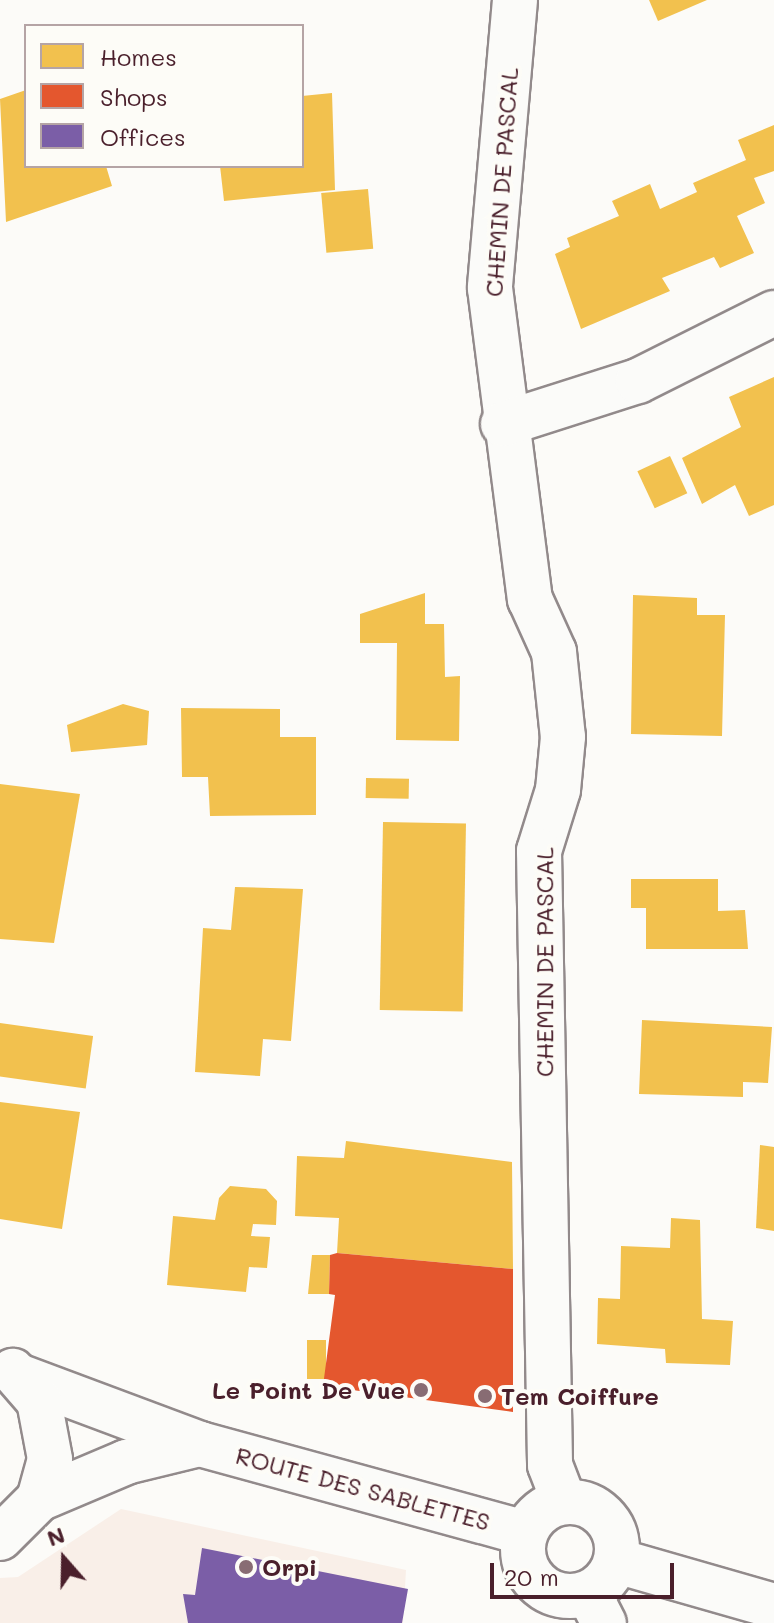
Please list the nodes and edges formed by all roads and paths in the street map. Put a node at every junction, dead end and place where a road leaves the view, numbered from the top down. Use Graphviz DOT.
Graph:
graph roads {
  1 [pos="515,0"];
  2 [pos="774,313"];
  3 [pos="503,424"];
  4 [pos="11,1369"];
  5 [pos="200,1444"];
  6 [pos="39,1499"];
  7 [pos="564,1501"];
  8 [pos="525,1533"];
  9 [pos="0,1538"];
  10 [pos="617,1561"];
  11 [pos="774,1606"];
  12 [pos="596,1609"];
  1 -- 3 [label="street, CHEMIN DE PASCAL"];
  2 -- 3 [label="street"];
  3 -- 7 [label="street, CHEMIN DE PASCAL"];
  4 -- 5 [label="street, ROUTE DES SABLETTES"];
  4 -- 6 [label="street"];
  5 -- 6 [label="street, ROUTE DES SABLETTES"];
  5 -- 8 [label="street, ROUTE DES SABLETTES"];
  6 -- 9 [label="street"];
  7 -- 8 [label="street"];
  7 -- 10 [label="street"];
  8 -- 12 [label="street"];
  10 -- 11 [label="street"];
  10 -- 12 [label="street"];
}
